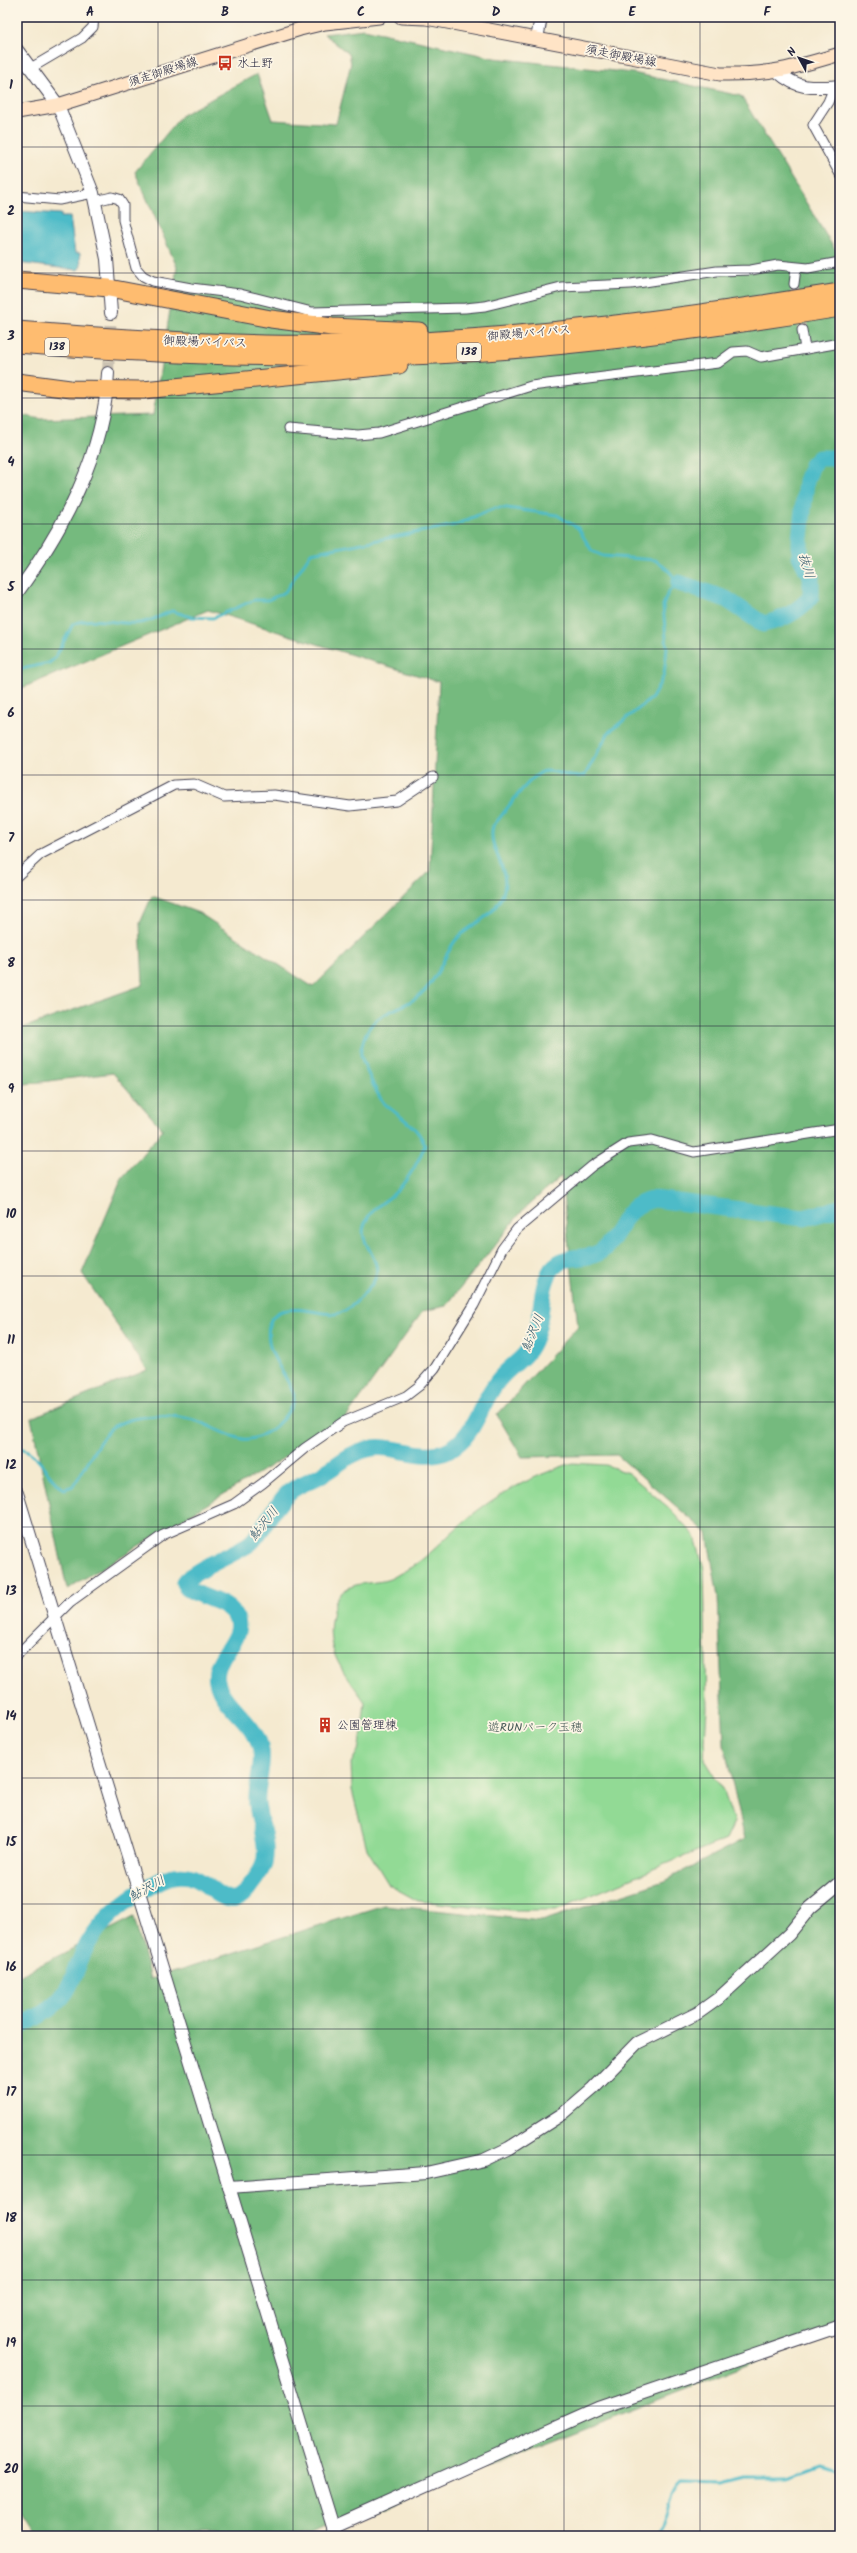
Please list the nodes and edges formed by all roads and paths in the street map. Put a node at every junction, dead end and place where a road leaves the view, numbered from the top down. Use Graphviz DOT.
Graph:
graph roads {
  1 [pos="94,17"];
  2 [pos="379,17"];
  3 [pos="401,17"];
  4 [pos="541,17"];
  5 [pos="537,39"];
  6 [pos="17,50"];
  7 [pos="840,54"];
  8 [pos="31,68"];
  9 [pos="778,72"];
  10 [pos="837,87"];
  11 [pos="58,105"];
  12 [pos="17,112"];
  13 [pos="840,174"];
  14 [pos="17,196"];
  15 [pos="94,197"];
  16 [pos="840,262"];
  17 [pos="796,268"];
  18 [pos="17,280"];
  19 [pos="794,284"];
  20 [pos="109,288"];
  21 [pos="840,292"];
  22 [pos="840,308"];
  23 [pos="111,313"];
  24 [pos="585,327"];
  25 [pos="17,330"];
  26 [pos="802,330"];
  27 [pos="840,343"];
  28 [pos="17,344"];
  29 [pos="96,344"];
  30 [pos="552,346"];
  31 [pos="805,349"];
  32 [pos="108,373"];
  33 [pos="17,382"];
  34 [pos="107,390"];
  35 [pos="288,428"];
  36 [pos="17,593"];
  37 [pos="433,777"];
  38 [pos="17,876"];
  39 [pos="840,1129"];
  40 [pos="17,1493"];
  41 [pos="54,1616"];
  42 [pos="17,1655"];
  43 [pos="840,1883"];
  44 [pos="229,2187"];
  45 [pos="840,2326"];
  46 [pos="335,2532"];
  1 -- 8 [label="street"];
  2 -- 11 [label="main road, 須走御殿場線"];
  3 -- 5 [label="main road, 須走御殿場線"];
  4 -- 5 [label="street"];
  5 -- 9 [label="main road, 須走御殿場線"];
  6 -- 8 [label="street"];
  7 -- 9 [label="main road, 須走御殿場線"];
  8 -- 11 [label="street"];
  9 -- 10 [label="street"];
  10 -- 13 [label="street"];
  11 -- 12 [label="main road, 須走御殿場線"];
  11 -- 15 [label="street"];
  14 -- 15 [label="street"];
  15 -- 17 [label="street"];
  15 -- 20 [label="street"];
  16 -- 17 [label="street"];
  17 -- 19 [label="street"];
  18 -- 20 [label="highway"];
  20 -- 23 [label="street"];
  20 -- 24 [label="highway"];
  21 -- 24 [label="highway, 御殿場バイパス / 138"];
  22 -- 30 [label="highway, 御殿場バイパス / 138"];
  24 -- 29 [label="highway, 御殿場バイパス / 138"];
  25 -- 29 [label="highway, 138"];
  26 -- 31 [label="street"];
  27 -- 31 [label="street"];
  28 -- 29 [label="highway, 138"];
  29 -- 30 [label="highway, 御殿場バイパス / 138"];
  30 -- 34 [label="highway"];
  31 -- 35 [label="street"];
  32 -- 34 [label="street"];
  33 -- 34 [label="highway"];
  34 -- 36 [label="street"];
  37 -- 38 [label="street"];
  39 -- 41 [label="street"];
  40 -- 41 [label="street"];
  41 -- 42 [label="street"];
  41 -- 44 [label="street"];
  43 -- 44 [label="street"];
  44 -- 46 [label="street"];
  45 -- 46 [label="street"];
}
